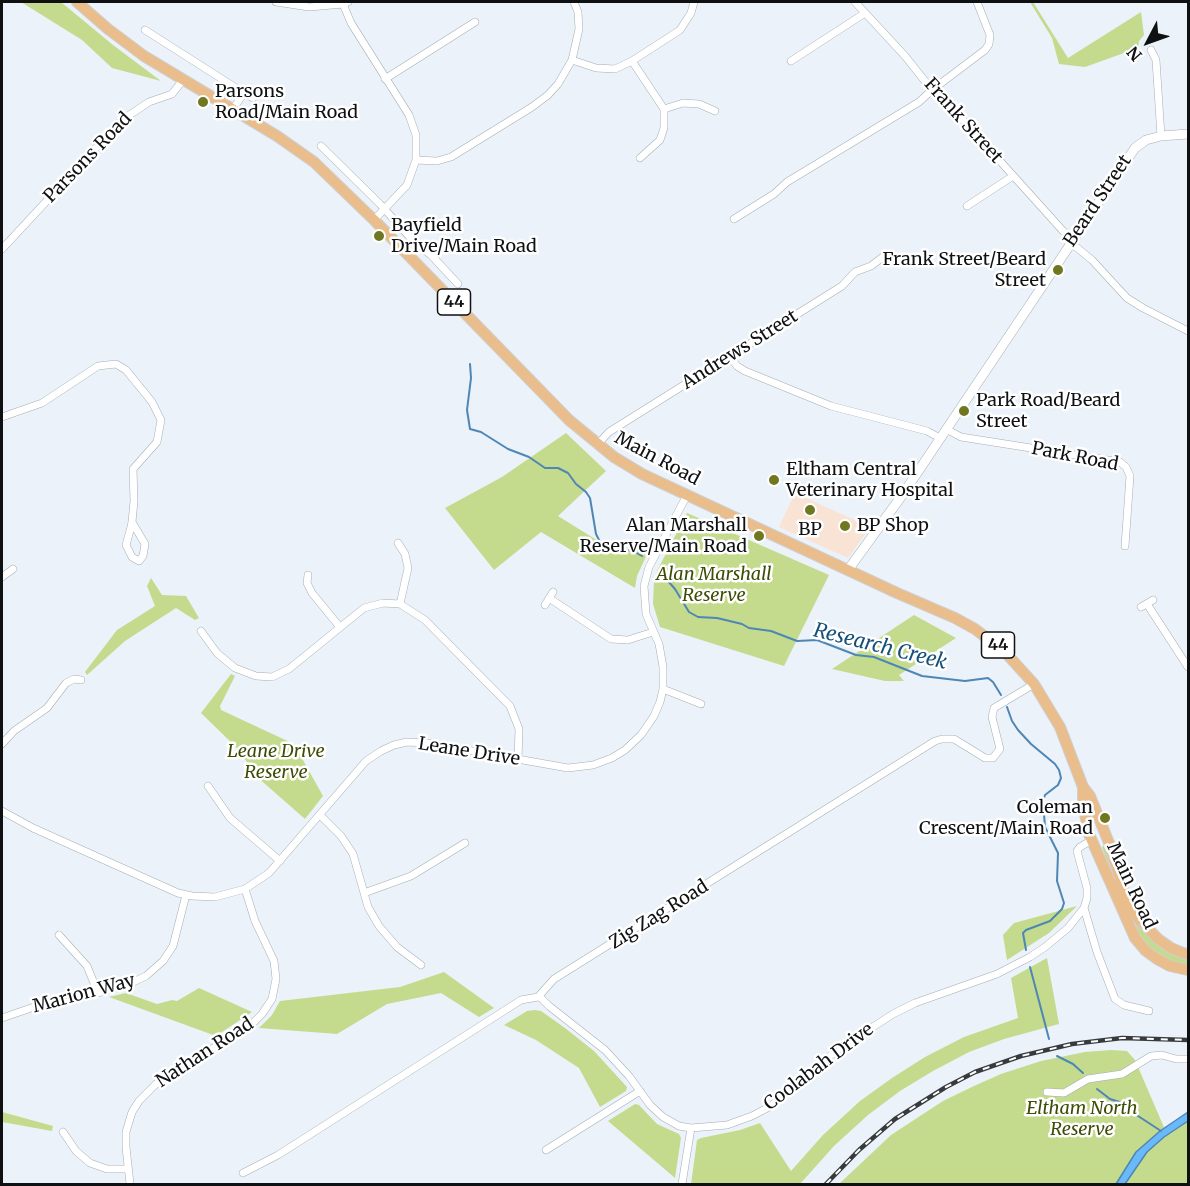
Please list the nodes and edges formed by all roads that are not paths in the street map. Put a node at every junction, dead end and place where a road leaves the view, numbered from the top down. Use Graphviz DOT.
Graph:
graph roads {
  1 [pos="77,2"];
  2 [pos="276,2"];
  3 [pos="574,2"];
  4 [pos="694,2"];
  5 [pos="855,2"];
  6 [pos="977,2"];
  7 [pos="345,3"];
  8 [pos="865,13"];
  9 [pos="476,22"];
  10 [pos="145,30"];
  11 [pos="1151,50"];
  12 [pos="572,60"];
  13 [pos="632,61"];
  14 [pos="791,61"];
  15 [pos="386,79"];
  16 [pos="183,80"];
  17 [pos="932,90"];
  18 [pos="244,93"];
  19 [pos="253,98"];
  20 [pos="234,109"];
  21 [pos="664,109"];
  22 [pos="715,111"];
  23 [pos="1188,134"];
  24 [pos="1161,136"];
  25 [pos="321,146"];
  26 [pos="640,158"];
  27 [pos="416,160"];
  28 [pos="1013,176"];
  29 [pos="967,206"];
  30 [pos="384,210"];
  31 [pos="734,219"];
  32 [pos="374,220"];
  33 [pos="1071,241"];
  34 [pos="2,249"];
  35 [pos="884,256"];
  36 [pos="458,284"];
  37 [pos="1188,331"];
  38 [pos="729,356"];
  39 [pos="2,417"];
  40 [pos="946,429"];
  41 [pos="940,438"];
  42 [pos="597,445"];
  43 [pos="687,495"];
  44 [pos="132,522"];
  45 [pos="398,543"];
  46 [pos="1125,546"];
  47 [pos="13,569"];
  48 [pos="848,570"];
  49 [pos="308,575"];
  50 [pos="2,577"];
  51 [pos="549,598"];
  52 [pos="400,604"];
  53 [pos="1147,604"];
  54 [pos="339,626"];
  55 [pos="201,631"];
  56 [pos="653,632"];
  57 [pos="1188,667"];
  58 [pos="63,674"];
  59 [pos="81,680"];
  60 [pos="66,683"];
  61 [pos="1034,684"];
  62 [pos="663,689"];
  63 [pos="701,703"];
  64 [pos="2,744"];
  65 [pos="518,760"];
  66 [pos="208,786"];
  67 [pos="1083,787"];
  68 [pos="2,811"];
  69 [pos="320,814"];
  70 [pos="1106,834"];
  71 [pos="1092,840"];
  72 [pos="465,843"];
  73 [pos="280,861"];
  74 [pos="244,889"];
  75 [pos="364,893"];
  76 [pos="186,895"];
  77 [pos="1084,908"];
  78 [pos="59,935"];
  79 [pos="1188,955"];
  80 [pos="421,965"];
  81 [pos="1188,970"];
  82 [pos="98,993"];
  83 [pos="539,996"];
  84 [pos="1149,1011"];
  85 [pos="2,1018"];
  86 [pos="1188,1059"];
  87 [pos="640,1091"];
  88 [pos="1047,1092"];
  89 [pos="691,1128"];
  90 [pos="63,1132"];
  91 [pos="546,1150"];
  92 [pos="128,1169"];
  93 [pos="243,1173"];
  94 [pos="130,1185"];
  95 [pos="682,1185"];
  1 -- 16 [label="main road, Main Road / 44"];
  2 -- 7 [label="street"];
  3 -- 12 [label="street"];
  4 -- 13 [label="street"];
  5 -- 8 [label="street, Frank Street"];
  6 -- 17 [label="street"];
  7 -- 15 [label="street"];
  8 -- 14 [label="street"];
  8 -- 17 [label="street, Frank Street"];
  9 -- 15 [label="street"];
  10 -- 18 [label="street"];
  11 -- 24 [label="street"];
  12 -- 13 [label="street"];
  12 -- 27 [label="street"];
  13 -- 21 [label="street"];
  15 -- 27 [label="street"];
  16 -- 20 [label="main road, Main Road / 44"];
  16 -- 34 [label="street, Parsons Road"];
  17 -- 28 [label="street, Frank Street"];
  17 -- 31 [label="street"];
  18 -- 19 [label="street"];
  18 -- 20 [label="street"];
  20 -- 32 [label="main road, Main Road / 44"];
  21 -- 22 [label="street"];
  21 -- 26 [label="street"];
  23 -- 24 [label="street, Beard Street"];
  24 -- 33 [label="street, Beard Street"];
  25 -- 30 [label="street"];
  27 -- 30 [label="street"];
  28 -- 29 [label="street"];
  28 -- 33 [label="street, Frank Street"];
  30 -- 32 [label="street"];
  30 -- 36 [label="street"];
  32 -- 42 [label="main road, Main Road / 44"];
  33 -- 37 [label="street, Frank Street"];
  33 -- 40 [label="street, Beard Street"];
  35 -- 38 [label="street, Andrews Street"];
  38 -- 41 [label="street"];
  38 -- 42 [label="street, Andrews Street"];
  39 -- 44 [label="street"];
  40 -- 41 [label="street, Beard Street"];
  40 -- 46 [label="street, Park Road"];
  41 -- 48 [label="street, Beard Street"];
  42 -- 43 [label="main road, Main Road / 44"];
  43 -- 48 [label="main road, Main Road / 44"];
  43 -- 56 [label="street, Leane Drive"];
  44 -- 44 [label="street"];
  45 -- 52 [label="street"];
  47 -- 50 [label="street"];
  48 -- 61 [label="main road, Main Road / 44"];
  49 -- 54 [label="street"];
  51 -- 56 [label="street"];
  52 -- 54 [label="street"];
  52 -- 65 [label="street"];
  53 -- 57 [label="street"];
  54 -- 55 [label="street"];
  56 -- 62 [label="street, Leane Drive"];
  58 -- 60 [label="street"];
  59 -- 60 [label="street"];
  60 -- 64 [label="street"];
  61 -- 67 [label="main road, Main Road / 44"];
  61 -- 83 [label="street, Zig Zag Road"];
  62 -- 63 [label="street"];
  62 -- 65 [label="street, Leane Drive"];
  65 -- 69 [label="street, Leane Drive"];
  66 -- 73 [label="street"];
  67 -- 70 [label="main road, Main Road / 44"];
  67 -- 71 [label="main road, Main Road / 44"];
  68 -- 76 [label="street, Leane Drive"];
  69 -- 73 [label="street, Leane Drive"];
  69 -- 75 [label="street"];
  70 -- 71 [label="main road"];
  70 -- 79 [label="main road, Main Road / 44"];
  71 -- 77 [label="street"];
  71 -- 81 [label="main road, Main Road / 44"];
  72 -- 75 [label="street"];
  73 -- 74 [label="street, Leane Drive"];
  74 -- 76 [label="street, Leane Drive"];
  74 -- 92 [label="street, Nathan Road"];
  75 -- 80 [label="street"];
  76 -- 82 [label="street, Marion Way"];
  77 -- 84 [label="street"];
  77 -- 89 [label="street, Coolabah Drive"];
  78 -- 82 [label="street"];
  82 -- 85 [label="street, Marion Way"];
  83 -- 87 [label="street, Coolabah Drive"];
  83 -- 93 [label="street, Zig Zag Road"];
  86 -- 88 [label="street"];
  87 -- 89 [label="street, Coolabah Drive"];
  87 -- 91 [label="street"];
  89 -- 95 [label="street"];
  90 -- 92 [label="street"];
  92 -- 94 [label="street, Nathan Road"];
}
